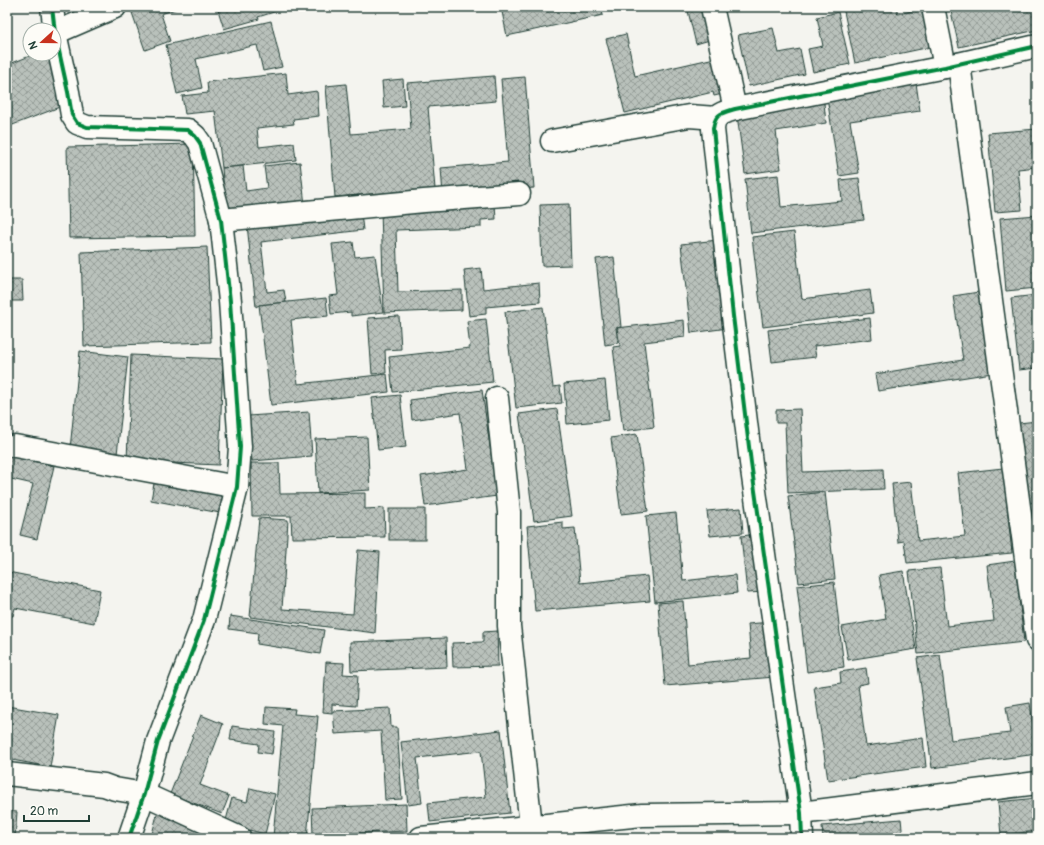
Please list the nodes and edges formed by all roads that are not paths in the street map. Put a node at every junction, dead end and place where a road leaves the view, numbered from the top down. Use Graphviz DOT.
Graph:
graph roads {
  1 [pos="52,7"];
  2 [pos="115,7"];
  3 [pos="712,7"];
  4 [pos="933,7"];
  5 [pos="54,22"];
  6 [pos="62,30"];
  7 [pos="1037,46"];
  8 [pos="61,62"];
  9 [pos="952,65"];
  10 [pos="735,109"];
  11 [pos="716,118"];
  12 [pos="552,141"];
  13 [pos="518,194"];
  14 [pos="221,220"];
  15 [pos="497,398"];
  16 [pos="15,446"];
  17 [pos="237,488"];
  18 [pos="1037,640"];
  19 [pos="7,774"];
  20 [pos="1037,783"];
  21 [pos="144,794"];
  22 [pos="802,813"];
  23 [pos="531,826"];
  24 [pos="129,838"];
  25 [pos="240,838"];
  26 [pos="421,838"];
  27 [pos="802,838"];
  1 -- 5 [label="street"];
  2 -- 6 [label="street"];
  3 -- 10 [label="street"];
  4 -- 9 [label="street"];
  7 -- 9 [label="street"];
  8 -- 14 [label="street"];
  9 -- 10 [label="street"];
  9 -- 18 [label="street"];
  10 -- 11 [label="street"];
  11 -- 12 [label="street"];
  11 -- 22 [label="street"];
  13 -- 14 [label="street"];
  14 -- 17 [label="street"];
  15 -- 23 [label="street"];
  16 -- 17 [label="street"];
  17 -- 21 [label="street"];
  19 -- 21 [label="street"];
  20 -- 22 [label="street"];
  21 -- 24 [label="street"];
  21 -- 25 [label="street"];
  22 -- 23 [label="street"];
  22 -- 27 [label="street"];
  23 -- 26 [label="street"];
}
